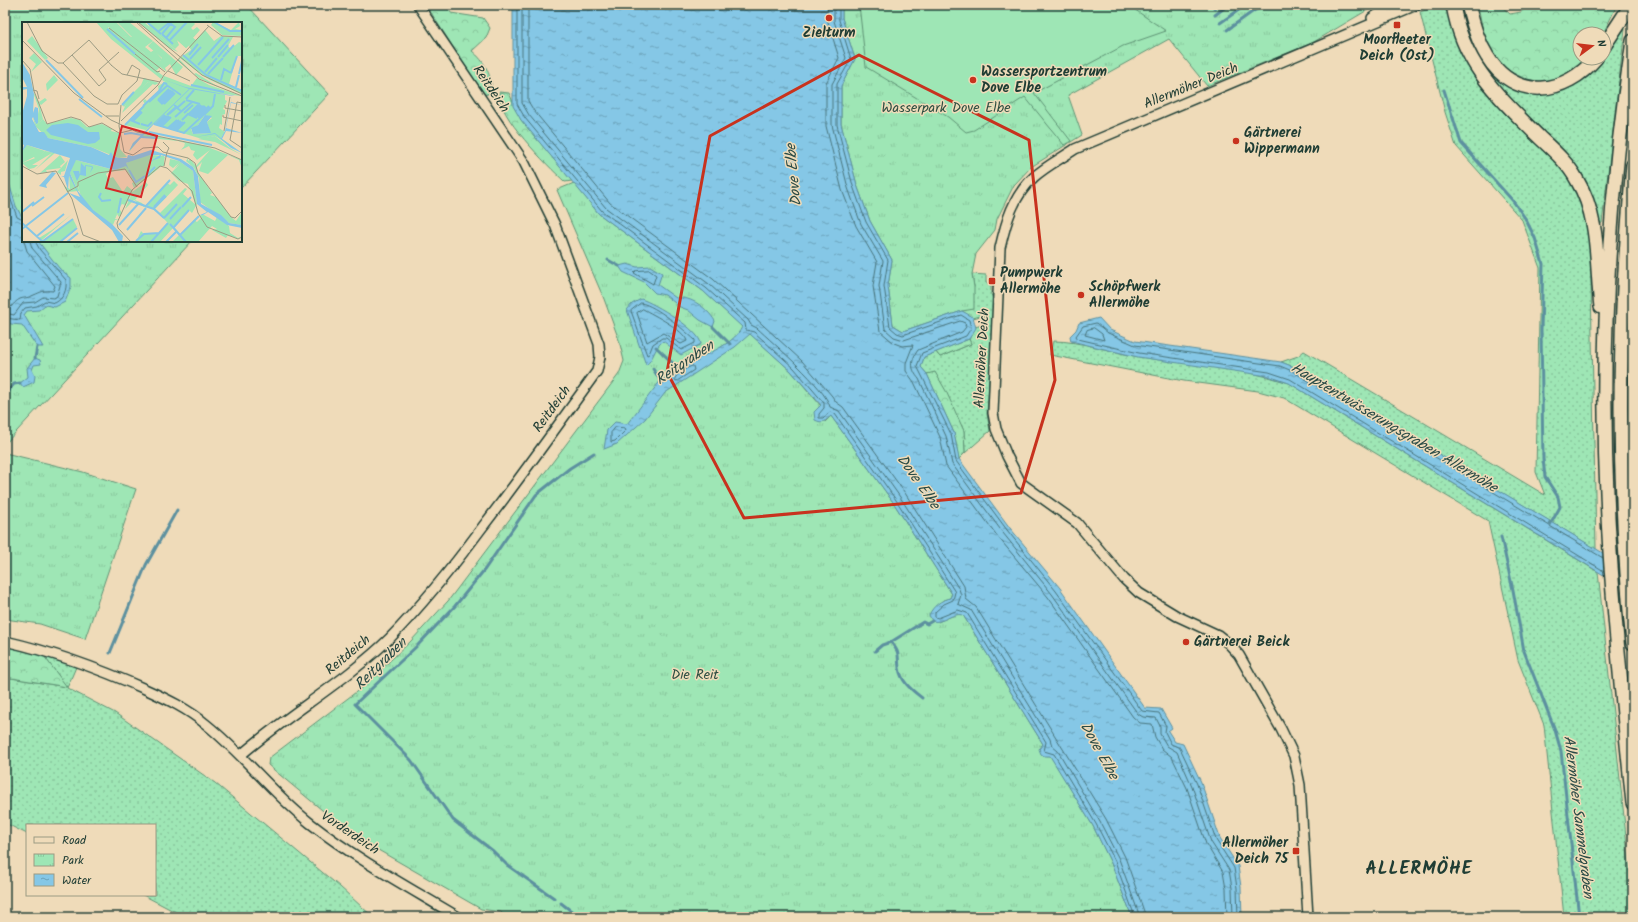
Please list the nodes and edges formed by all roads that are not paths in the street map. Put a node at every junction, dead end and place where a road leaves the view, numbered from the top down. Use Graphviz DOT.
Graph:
graph roads {
  1 [pos="418,5"];
  2 [pos="1392,5"];
  3 [pos="1416,5"];
  4 [pos="1453,5"];
  5 [pos="1468,5"];
  6 [pos="1474,5"];
  7 [pos="1631,5"];
  8 [pos="1472,21"];
  9 [pos="1354,30"];
  10 [pos="1612,34"];
  11 [pos="1633,40"];
  12 [pos="1588,66"];
  13 [pos="1633,165"];
  14 [pos="1606,340"];
  15 [pos="5,641"];
  16 [pos="1633,643"];
  17 [pos="240,755"];
  18 [pos="1633,803"];
  19 [pos="458,917"];
  20 [pos="1308,917"];
  1 -- 17 [label="street, Reitdeich"];
  2 -- 9 [label="street, Allermöher Deich"];
  3 -- 9 [label="street, Allermöher Deich"];
  4 -- 14 [label="highway"];
  5 -- 8 [label="highway"];
  6 -- 8 [label="highway"];
  7 -- 10 [label="highway"];
  8 -- 12 [label="highway"];
  9 -- 20 [label="street, Allermöher Deich"];
  11 -- 14 [label="highway"];
  13 -- 16 [label="highway"];
  14 -- 18 [label="highway"];
  15 -- 17 [label="street, Vorderdeich"];
  17 -- 19 [label="street, Vorderdeich"];
}
